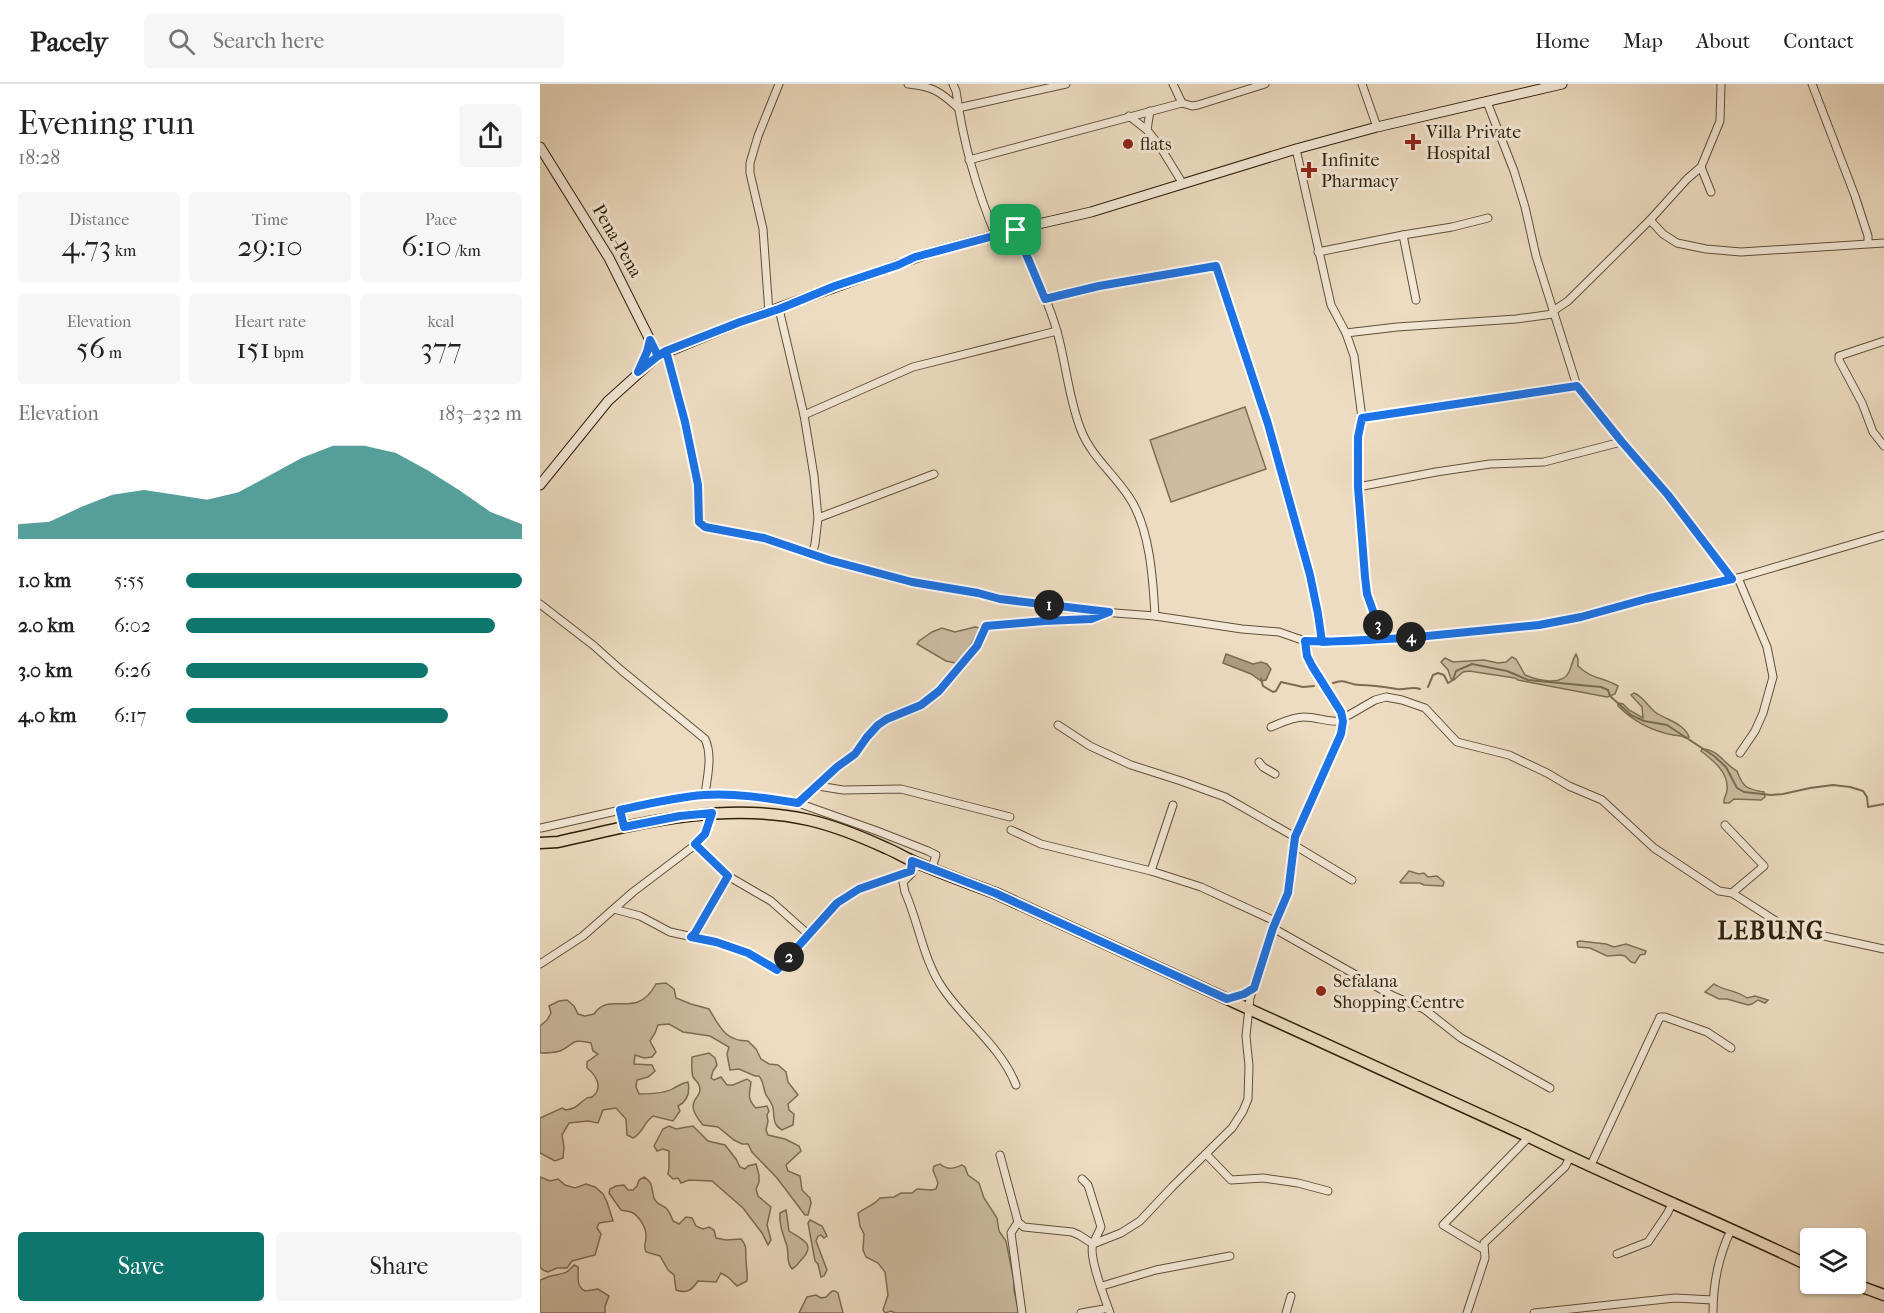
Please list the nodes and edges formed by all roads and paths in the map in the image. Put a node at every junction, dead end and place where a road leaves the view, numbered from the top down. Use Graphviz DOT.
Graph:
graph roads {
  1 [pos="779,84"];
  2 [pos="908,84"];
  3 [pos="953,84"];
  4 [pos="1066,84"];
  5 [pos="1173,84"];
  6 [pos="1265,84"];
  7 [pos="1362,84"];
  8 [pos="1562,84"];
  9 [pos="1721,84"];
  10 [pos="1812,84"];
  11 [pos="1487,102"];
  12 [pos="1182,103"];
  13 [pos="958,108"];
  14 [pos="1150,111"];
  15 [pos="1129,116"];
  16 [pos="1377,127"];
  17 [pos="1147,130"];
  18 [pos="540,147"];
  19 [pos="1296,149"];
  20 [pos="969,160"];
  21 [pos="1701,167"];
  22 [pos="1183,184"];
  23 [pos="1711,192"];
  24 [pos="1488,218"];
  25 [pos="1650,220"];
  26 [pos="1016,230"];
  27 [pos="1404,235"];
  28 [pos="996,236"];
  29 [pos="1868,243"];
  30 [pos="1884,243"];
  31 [pos="1318,252"];
  32 [pos="1045,299"];
  33 [pos="1416,300"];
  34 [pos="779,309"];
  35 [pos="1553,312"];
  36 [pos="769,313"];
  37 [pos="1057,332"];
  38 [pos="1346,333"];
  39 [pos="650,340"];
  40 [pos="1884,341"];
  41 [pos="662,354"];
  42 [pos="638,372"];
  43 [pos="1577,386"];
  44 [pos="804,415"];
  45 [pos="1362,418"];
  46 [pos="1622,442"];
  47 [pos="1884,446"];
  48 [pos="934,474"];
  49 [pos="540,485"];
  50 [pos="1358,487"];
  51 [pos="818,518"];
  52 [pos="1884,535"];
  53 [pos="812,555"];
  54 [pos="1735,579"];
  55 [pos="540,604"];
  56 [pos="1109,612"];
  57 [pos="1155,616"];
  58 [pos="1383,639"];
  59 [pos="1305,641"];
  60 [pos="1322,642"];
  61 [pos="1343,718"];
  62 [pos="1058,725"];
  63 [pos="1270,727"];
  64 [pos="1740,753"];
  65 [pos="1259,762"];
  66 [pos="1275,774"];
  67 [pos="818,786"];
  68 [pos="705,795"];
  69 [pos="798,803"];
  70 [pos="1173,805"];
  71 [pos="620,810"];
  72 [pos="712,813"];
  73 [pos="1010,817"];
  74 [pos="1725,825"];
  75 [pos="624,827"];
  76 [pos="541,828"];
  77 [pos="1011,830"];
  78 [pos="1295,841"];
  79 [pos="558,842"];
  80 [pos="540,843"];
  81 [pos="695,844"];
  82 [pos="540,848"];
  83 [pos="912,866"];
  84 [pos="932,868"];
  85 [pos="1151,871"];
  86 [pos="728,876"];
  87 [pos="1352,880"];
  88 [pos="1732,892"];
  89 [pos="614,909"];
  90 [pos="1275,925"];
  91 [pos="809,935"];
  92 [pos="691,937"];
  93 [pos="1884,949"];
  94 [pos="540,964"];
  95 [pos="1254,988"];
  96 [pos="1227,999"];
  97 [pos="1248,1008"];
  98 [pos="1731,1048"];
  99 [pos="1016,1085"];
  100 [pos="1550,1088"];
  101 [pos="1529,1137"];
  102 [pos="1206,1154"];
  103 [pos="1000,1155"];
  104 [pos="1570,1157"];
  105 [pos="1590,1167"];
  106 [pos="1082,1179"];
  107 [pos="1328,1191"];
  108 [pos="1673,1202"];
  109 [pos="1018,1222"];
  110 [pos="1731,1230"];
  111 [pos="1093,1244"];
  112 [pos="1484,1249"];
  113 [pos="1617,1254"];
  114 [pos="1230,1256"];
  115 [pos="1800,1261"];
  116 [pos="1102,1286"];
  117 [pos="1866,1289"];
  118 [pos="1291,1296"];
  119 [pos="1884,1296"];
  120 [pos="1713,1300"];
  121 [pos="1606,1309"];
  122 [pos="1105,1310"];
  123 [pos="1022,1313"];
  124 [pos="1081,1313"];
  125 [pos="1286,1313"];
  126 [pos="1467,1313"];
  127 [pos="1534,1313"];
  128 [pos="1713,1313"];
  1 -- 36 [label="street"];
  2 -- 13 [label="street"];
  3 -- 13 [label="street"];
  4 -- 13 [label="street"];
  5 -- 12 [label="street"];
  6 -- 12 [label="street"];
  7 -- 16 [label="street"];
  8 -- 11 [label="main road"];
  9 -- 21 [label="street"];
  10 -- 29 [label="street"];
  11 -- 16 [label="main road"];
  11 -- 35 [label="street"];
  12 -- 14 [label="street"];
  13 -- 20 [label="street"];
  14 -- 15 [label="street"];
  14 -- 17 [label="street"];
  15 -- 17 [label="street"];
  15 -- 20 [label="street"];
  16 -- 19 [label="main road"];
  17 -- 22 [label="street"];
  18 -- 39 [label="main road, Pena-Pena"];
  19 -- 22 [label="main road"];
  19 -- 31 [label="street"];
  20 -- 28 [label="street"];
  21 -- 23 [label="street"];
  21 -- 25 [label="street"];
  22 -- 26 [label="main road"];
  24 -- 27 [label="street"];
  25 -- 29 [label="street"];
  25 -- 35 [label="street"];
  26 -- 28 [label="main road"];
  26 -- 32 [label="street"];
  27 -- 31 [label="street"];
  27 -- 33 [label="street"];
  28 -- 34 [label="main road"];
  29 -- 30 [label="street"];
  31 -- 38 [label="street"];
  32 -- 37 [label="street"];
  32 -- 60 [label="street"];
  34 -- 36 [label="main road"];
  34 -- 44 [label="street"];
  35 -- 38 [label="street"];
  35 -- 43 [label="street"];
  36 -- 41 [label="main road"];
  37 -- 44 [label="street"];
  37 -- 57 [label="street"];
  38 -- 45 [label="street"];
  39 -- 41 [label="main road, Pena-Pena"];
  39 -- 42 [label="street"];
  40 -- 47 [label="street"];
  41 -- 42 [label="main road"];
  41 -- 53 [label="street"];
  42 -- 49 [label="main road"];
  43 -- 45 [label="street"];
  43 -- 46 [label="street"];
  44 -- 51 [label="street"];
  45 -- 50 [label="street"];
  46 -- 50 [label="street"];
  46 -- 54 [label="street"];
  48 -- 51 [label="street"];
  50 -- 58 [label="street"];
  51 -- 53 [label="street"];
  52 -- 54 [label="street"];
  53 -- 56 [label="street"];
  54 -- 58 [label="street"];
  54 -- 64 [label="street"];
  55 -- 68 [label="street"];
  56 -- 57 [label="street"];
  56 -- 67 [label="street"];
  57 -- 59 [label="street"];
  58 -- 60 [label="street"];
  59 -- 60 [label="street"];
  59 -- 61 [label="street"];
  61 -- 63 [label="street"];
  61 -- 78 [label="street"];
  61 -- 88 [label="street"];
  62 -- 78 [label="street"];
  65 -- 66 [label="street"];
  67 -- 69 [label="street"];
  67 -- 73 [label="street"];
  68 -- 69 [label="street"];
  68 -- 71 [label="street"];
  69 -- 84 [label="street"];
  70 -- 85 [label="street"];
  71 -- 75 [label="street"];
  71 -- 76 [label="street"];
  72 -- 75 [label="main road"];
  72 -- 81 [label="street"];
  72 -- 83 [label="main road"];
  74 -- 88 [label="street"];
  75 -- 79 [label="main road"];
  77 -- 85 [label="street"];
  78 -- 87 [label="street"];
  78 -- 90 [label="street"];
  79 -- 80 [label="main road"];
  79 -- 82 [label="main road"];
  81 -- 86 [label="street"];
  81 -- 89 [label="street"];
  83 -- 84 [label="main road"];
  83 -- 91 [label="street"];
  83 -- 99 [label="street"];
  84 -- 96 [label="main road"];
  85 -- 90 [label="street"];
  86 -- 91 [label="street"];
  86 -- 92 [label="street"];
  88 -- 93 [label="street"];
  89 -- 92 [label="street"];
  89 -- 94 [label="street"];
  90 -- 95 [label="street"];
  90 -- 100 [label="street"];
  91 -- 92 [label="street"];
  95 -- 96 [label="street"];
  95 -- 97 [label="street"];
  96 -- 97 [label="main road"];
  97 -- 101 [label="main road"];
  97 -- 102 [label="street"];
  98 -- 105 [label="street"];
  101 -- 104 [label="main road"];
  101 -- 112 [label="street"];
  102 -- 107 [label="street"];
  102 -- 111 [label="street"];
  103 -- 109 [label="street"];
  104 -- 105 [label="main road"];
  104 -- 112 [label="street"];
  105 -- 108 [label="main road"];
  106 -- 111 [label="street"];
  108 -- 110 [label="main road"];
  108 -- 113 [label="street"];
  109 -- 111 [label="street"];
  109 -- 123 [label="street"];
  110 -- 115 [label="main road"];
  110 -- 120 [label="street"];
  111 -- 116 [label="street"];
  112 -- 126 [label="street"];
  114 -- 116 [label="street"];
  116 -- 122 [label="street"];
  117 -- 119 [label="main road"];
  118 -- 125 [label="street"];
  120 -- 121 [label="street"];
  120 -- 128 [label="street"];
  121 -- 127 [label="street"];
  122 -- 124 [label="street"];
}
